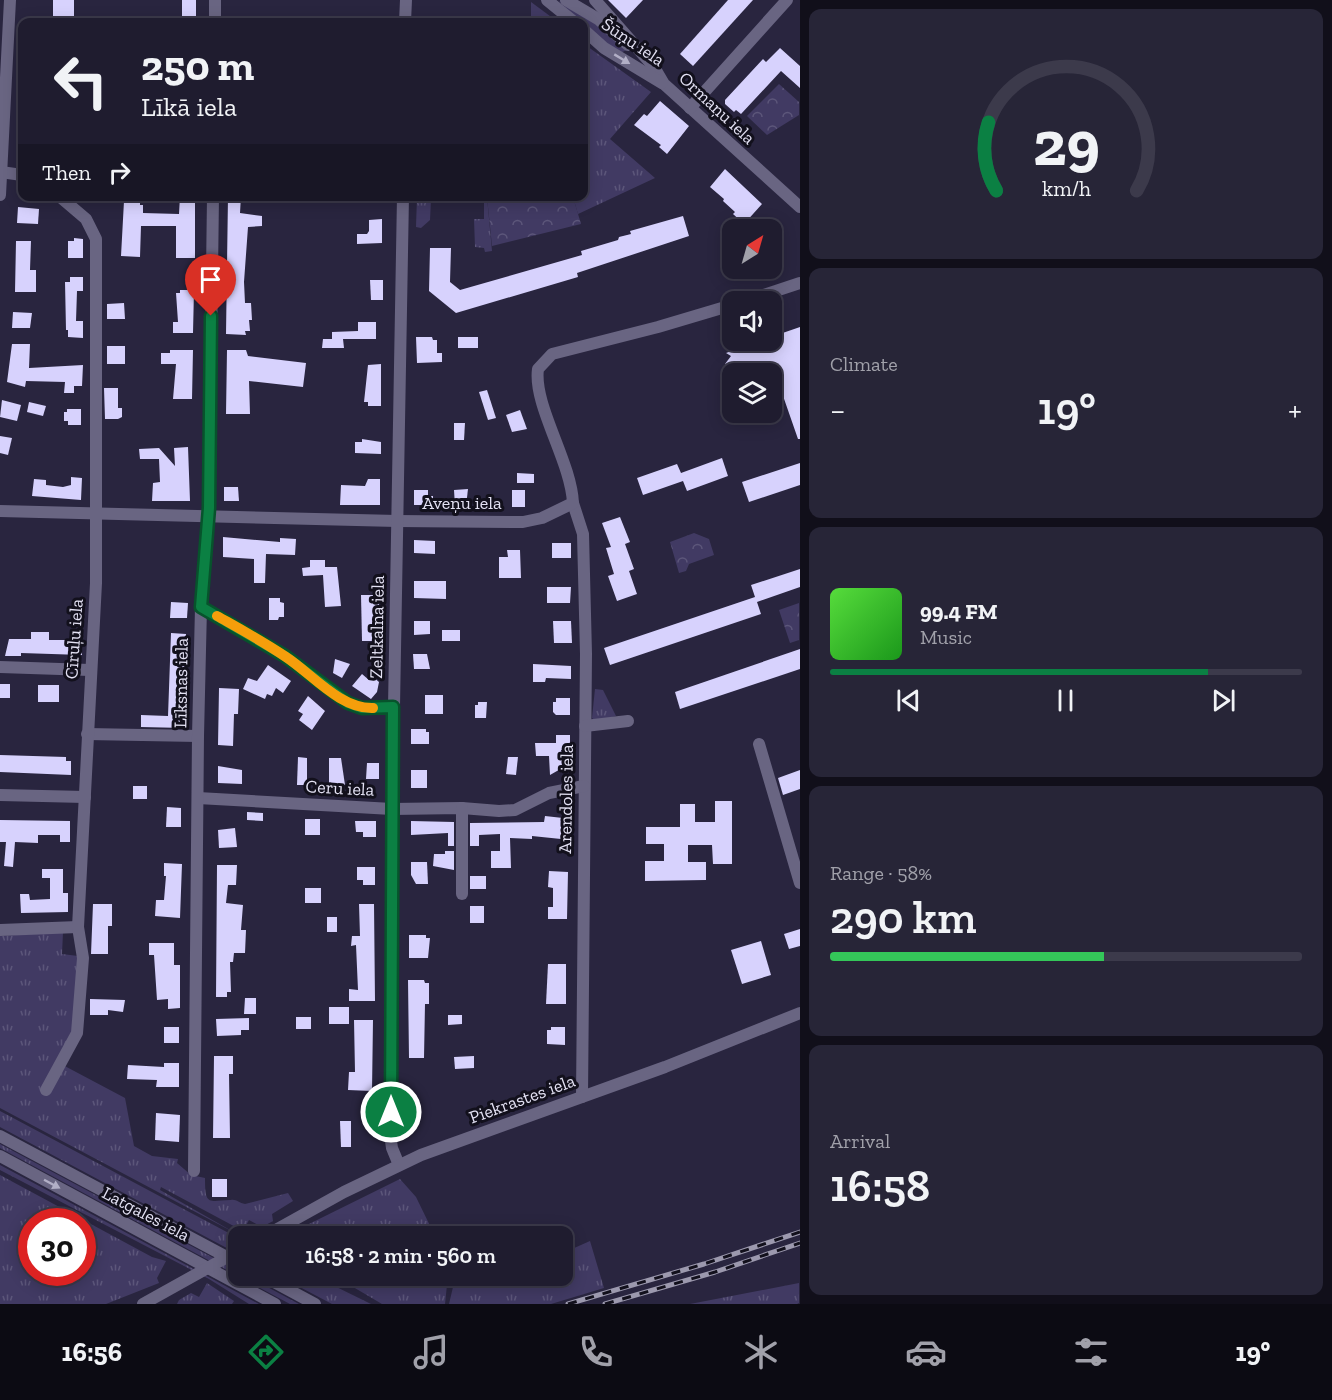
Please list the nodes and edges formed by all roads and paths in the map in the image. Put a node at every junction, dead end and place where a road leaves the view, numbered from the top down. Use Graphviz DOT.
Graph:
graph roads {
  1 [pos="10,0"];
  2 [pos="215,0"];
  3 [pos="406,0"];
  4 [pos="547,0"];
  5 [pos="566,0"];
  6 [pos="595,0"];
  7 [pos="787,0"];
  8 [pos="215,18"];
  9 [pos="405,18"];
  10 [pos="569,18"];
  11 [pos="588,34"];
  12 [pos="654,67"];
  13 [pos="663,84"];
  14 [pos="690,108"];
  15 [pos="1,172"];
  16 [pos="18,174"];
  17 [pos="0,195"];
  18 [pos="65,201"];
  19 [pos="213,201"];
  20 [pos="403,201"];
  21 [pos="800,207"];
  22 [pos="800,283"];
  23 [pos="776,291"];
  24 [pos="722,308"];
  25 [pos="573,503"];
  26 [pos="0,511"];
  27 [pos="95,514"];
  28 [pos="208,517"];
  29 [pos="398,521"];
  30 [pos="201,607"];
  31 [pos="0,668"];
  32 [pos="90,670"];
  33 [pos="393,707"];
  34 [pos="628,721"];
  35 [pos="585,726"];
  36 [pos="87,734"];
  37 [pos="198,736"];
  38 [pos="759,744"];
  39 [pos="584,786"];
  40 [pos="0,795"];
  41 [pos="85,797"];
  42 [pos="198,798"];
  43 [pos="462,808"];
  44 [pos="393,809"];
  45 [pos="800,884"];
  46 [pos="462,894"];
  47 [pos="78,927"];
  48 [pos="0,930"];
  49 [pos="800,1014"];
  50 [pos="46,1090"];
  51 [pos="582,1097"];
  52 [pos="0,1136"];
  53 [pos="0,1156"];
  54 [pos="399,1164"];
  55 [pos="194,1172"];
  56 [pos="282,1226"];
  57 [pos="228,1257"];
  58 [pos="228,1258"];
  59 [pos="281,1286"];
  60 [pos="143,1304"];
  61 [pos="274,1304"];
  62 [pos="315,1304"];
  1 -- 15 [label="street"];
  2 -- 8 [label="street"];
  3 -- 9 [label="street"];
  4 -- 10 [label="street, Šūņu iela"];
  5 -- 12 [label="street, Šūņu iela"];
  6 -- 12 [label="street, Ormaņu iela"];
  7 -- 14 [label="street"];
  11 -- 13 [label="street, Šūņu iela, one-way"];
  12 -- 13 [label="street, Ormaņu iela"];
  13 -- 14 [label="street, Ormaņu iela"];
  14 -- 21 [label="street, Ormaņu iela"];
  15 -- 16 [label="street"];
  15 -- 17 [label="street"];
  18 -- 27 [label="street, Cīruļu iela"];
  19 -- 28 [label="street, Līksnas iela"];
  20 -- 29 [label="street, Zeltkalna iela"];
  22 -- 23 [label="street"];
  24 -- 25 [label="street"];
  25 -- 29 [label="street, Aveņu iela"];
  25 -- 35 [label="street, Arendoles iela"];
  26 -- 27 [label="street, Aveņu iela"];
  27 -- 28 [label="street, Aveņu iela"];
  27 -- 32 [label="street, Cīruļu iela"];
  28 -- 29 [label="street, Aveņu iela"];
  28 -- 30 [label="street, Līksnas iela"];
  29 -- 33 [label="street, Zeltkalna iela"];
  30 -- 33 [label="street"];
  30 -- 37 [label="street, Līksnas iela"];
  31 -- 32 [label="street"];
  32 -- 36 [label="street, Cīruļu iela"];
  33 -- 44 [label="street, Zeltkalna iela"];
  34 -- 35 [label="street"];
  35 -- 39 [label="street, Arendoles iela"];
  36 -- 37 [label="street"];
  36 -- 41 [label="street, Cīruļu iela"];
  37 -- 42 [label="street, Līksnas iela"];
  38 -- 45 [label="street"];
  39 -- 43 [label="street, Ceru iela"];
  39 -- 51 [label="street, Arendoles iela"];
  40 -- 41 [label="street"];
  41 -- 47 [label="street, Cīruļu iela"];
  42 -- 44 [label="street, Ceru iela"];
  42 -- 55 [label="street, Līksnas iela"];
  43 -- 44 [label="street, Ceru iela"];
  43 -- 46 [label="street"];
  44 -- 54 [label="street, Zeltkalna iela"];
  47 -- 48 [label="street"];
  47 -- 50 [label="street, Cīruļu iela"];
  49 -- 51 [label="street, Piekrastes iela"];
  51 -- 54 [label="street, Piekrastes iela"];
  52 -- 58 [label="street, Latgales iela"];
  53 -- 61 [label="street, Latgales iela, one-way"];
  54 -- 56 [label="street, Piekrastes iela"];
  57 -- 60 [label="street"];
  59 -- 62 [label="street"];
}
